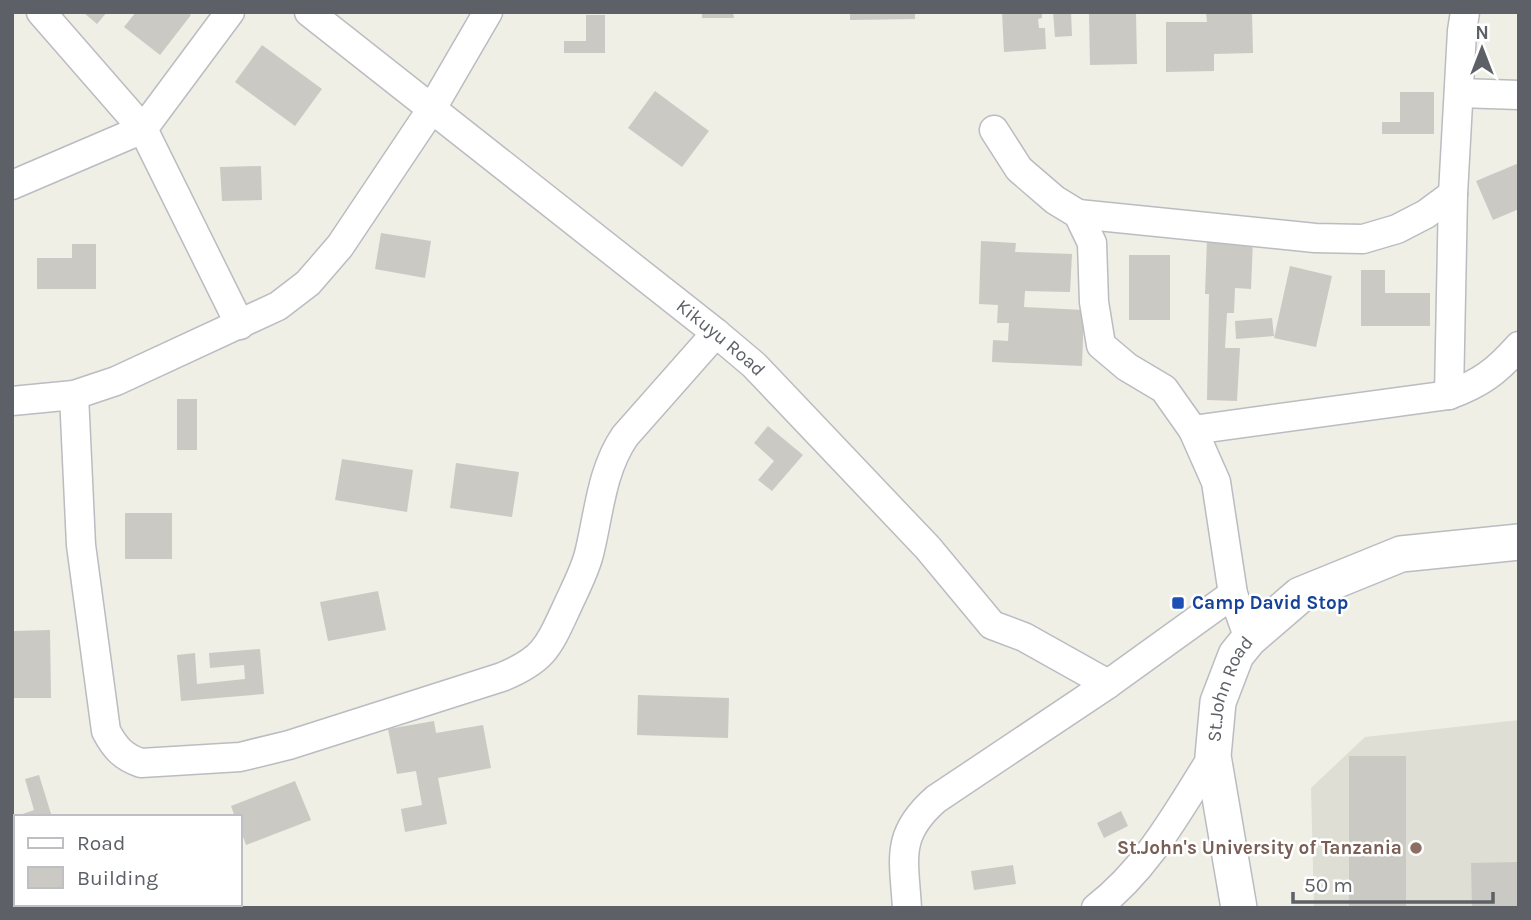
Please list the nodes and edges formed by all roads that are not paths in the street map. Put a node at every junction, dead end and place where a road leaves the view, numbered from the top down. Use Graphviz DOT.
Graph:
graph roads {
  1 [pos="41,12"];
  2 [pos="230,12"];
  3 [pos="309,12"];
  4 [pos="488,12"];
  5 [pos="1465,12"];
  6 [pos="1459,93"];
  7 [pos="1519,95"];
  8 [pos="431,110"];
  9 [pos="143,129"];
  10 [pos="994,130"];
  11 [pos="12,185"];
  12 [pos="1453,194"];
  13 [pos="1078,214"];
  14 [pos="240,325"];
  15 [pos="716,333"];
  16 [pos="1519,346"];
  17 [pos="1449,395"];
  18 [pos="74,396"];
  19 [pos="12,401"];
  20 [pos="1193,430"];
  21 [pos="1519,542"];
  22 [pos="1233,594"];
  23 [pos="1249,639"];
  24 [pos="1108,684"];
  25 [pos="1213,756"];
  26 [pos="906,908"];
  27 [pos="1096,908"];
  28 [pos="1239,908"];
  1 -- 9 [label="street"];
  2 -- 9 [label="street"];
  3 -- 8 [label="street, Kikuyu Road"];
  4 -- 8 [label="street"];
  5 -- 6 [label="street"];
  6 -- 7 [label="street"];
  6 -- 12 [label="street"];
  8 -- 14 [label="street"];
  8 -- 15 [label="street, Kikuyu Road"];
  9 -- 11 [label="street"];
  9 -- 14 [label="street"];
  10 -- 13 [label="street"];
  12 -- 13 [label="street"];
  12 -- 17 [label="street"];
  13 -- 20 [label="street"];
  14 -- 18 [label="street"];
  15 -- 18 [label="street"];
  15 -- 24 [label="street, Kikuyu Road"];
  16 -- 17 [label="street"];
  17 -- 20 [label="street"];
  18 -- 19 [label="street"];
  20 -- 22 [label="street"];
  21 -- 23 [label="street, St.John Road"];
  22 -- 23 [label="street"];
  22 -- 24 [label="street"];
  23 -- 25 [label="street, St.John Road"];
  24 -- 26 [label="street"];
  25 -- 27 [label="street"];
  25 -- 28 [label="street, St.John Road"];
}
